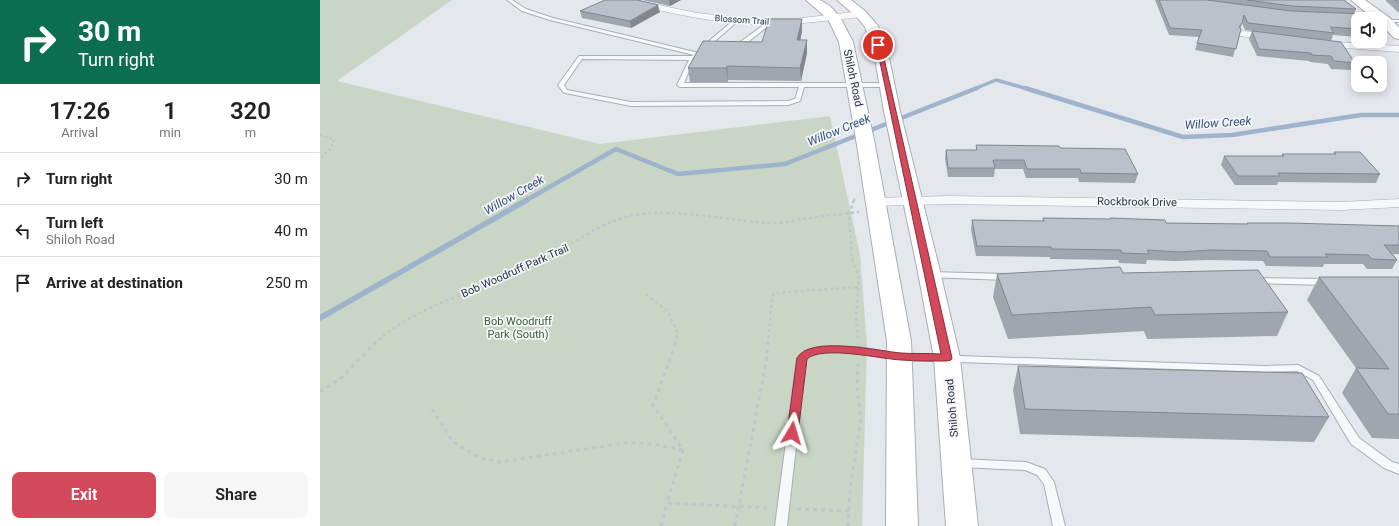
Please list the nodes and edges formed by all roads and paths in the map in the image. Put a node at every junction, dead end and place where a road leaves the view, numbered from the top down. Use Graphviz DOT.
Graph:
graph roads {
  1 [pos="509,0"];
  2 [pos="624,0"];
  3 [pos="812,0"];
  4 [pos="843,0"];
  5 [pos="1357,0"];
  6 [pos="1373,12"];
  7 [pos="861,14"];
  8 [pos="834,17"];
  9 [pos="737,20"];
  10 [pos="1387,20"];
  11 [pos="1399,21"];
  12 [pos="771,22"];
  13 [pos="1387,24"];
  14 [pos="1243,34"];
  15 [pos="1399,35"];
  16 [pos="1283,39"];
  17 [pos="1310,42"];
  18 [pos="733,46"];
  19 [pos="711,48"];
  20 [pos="703,49"];
  21 [pos="1399,49"];
  22 [pos="697,54"];
  23 [pos="692,58"];
  24 [pos="802,85"];
  25 [pos="856,85"];
  26 [pos="889,93"];
  27 [pos="320,135"];
  28 [pos="320,159"];
  29 [pos="913,201"];
  30 [pos="1399,204"];
  31 [pos="875,206"];
  32 [pos="849,214"];
  33 [pos="930,275"];
  34 [pos="1016,277"];
  35 [pos="1248,281"];
  36 [pos="1335,282"];
  37 [pos="859,287"];
  38 [pos="802,290"];
  39 [pos="646,294"];
  40 [pos="804,295"];
  41 [pos="859,350"];
  42 [pos="900,357"];
  43 [pos="947,358"];
  44 [pos="320,392"];
  45 [pos="432,409"];
  46 [pos="683,450"];
  47 [pos="957,463"];
  48 [pos="1399,470"];
  49 [pos="667,503"];
  50 [pos="739,507"];
  51 [pos="661,526"];
  52 [pos="735,526"];
  53 [pos="781,526"];
  54 [pos="848,526"];
  55 [pos="902,526"];
  56 [pos="962,526"];
  57 [pos="1059,526"];
  1 -- 22 [label="lane"];
  2 -- 9 [label="street, Blossom Trail"];
  3 -- 8 [label="main road, Shiloh Road"];
  4 -- 7 [label="main road, Shiloh Road"];
  5 -- 6 [label="main road"];
  7 -- 8 [label="street, Blossom Trail"];
  7 -- 26 [label="main road, Shiloh Road"];
  8 -- 12 [label="street, Blossom Trail"];
  8 -- 25 [label="main road, Shiloh Road"];
  9 -- 12 [label="street, Blossom Trail"];
  9 -- 20 [label="lane"];
  10 -- 11 [label="lane"];
  12 -- 18 [label="lane"];
  13 -- 15 [label="main road"];
  14 -- 16 [label="street"];
  17 -- 21 [label="street"];
  19 -- 20 [label="lane"];
  20 -- 22 [label="lane"];
  22 -- 23 [label="lane"];
  23 -- 24 [label="lane"];
  23 -- 24 [label="lane"];
  24 -- 25 [label="lane"];
  25 -- 26 [label="lane"];
  25 -- 31 [label="main road, Shiloh Road"];
  26 -- 29 [label="main road, Shiloh Road"];
  27 -- 28 [label="path"];
  29 -- 30 [label="street, Rockbrook Drive"];
  29 -- 31 [label="street, Rockbrook Drive"];
  29 -- 33 [label="main road, Shiloh Road"];
  31 -- 32 [label="path, Bob Woodruff Park Trail"];
  31 -- 42 [label="main road, Shiloh Road"];
  32 -- 37 [label="path"];
  32 -- 44 [label="path, Bob Woodruff Park Trail"];
  33 -- 34 [label="lane"];
  33 -- 43 [label="main road, Shiloh Road"];
  35 -- 36 [label="lane"];
  37 -- 38 [label="path"];
  37 -- 41 [label="path"];
  38 -- 40 [label="path"];
  38 -- 50 [label="path"];
  39 -- 46 [label="path"];
  41 -- 42 [label="lane"];
  41 -- 53 [label="lane"];
  41 -- 54 [label="path"];
  42 -- 43 [label="lane"];
  42 -- 55 [label="main road, Shiloh Road"];
  43 -- 47 [label="main road, Shiloh Road"];
  43 -- 48 [label="lane"];
  45 -- 46 [label="path"];
  46 -- 49 [label="path"];
  47 -- 56 [label="main road, Shiloh Road"];
  47 -- 57 [label="lane"];
  49 -- 50 [label="path"];
  49 -- 51 [label="path"];
  50 -- 52 [label="path"];
}
